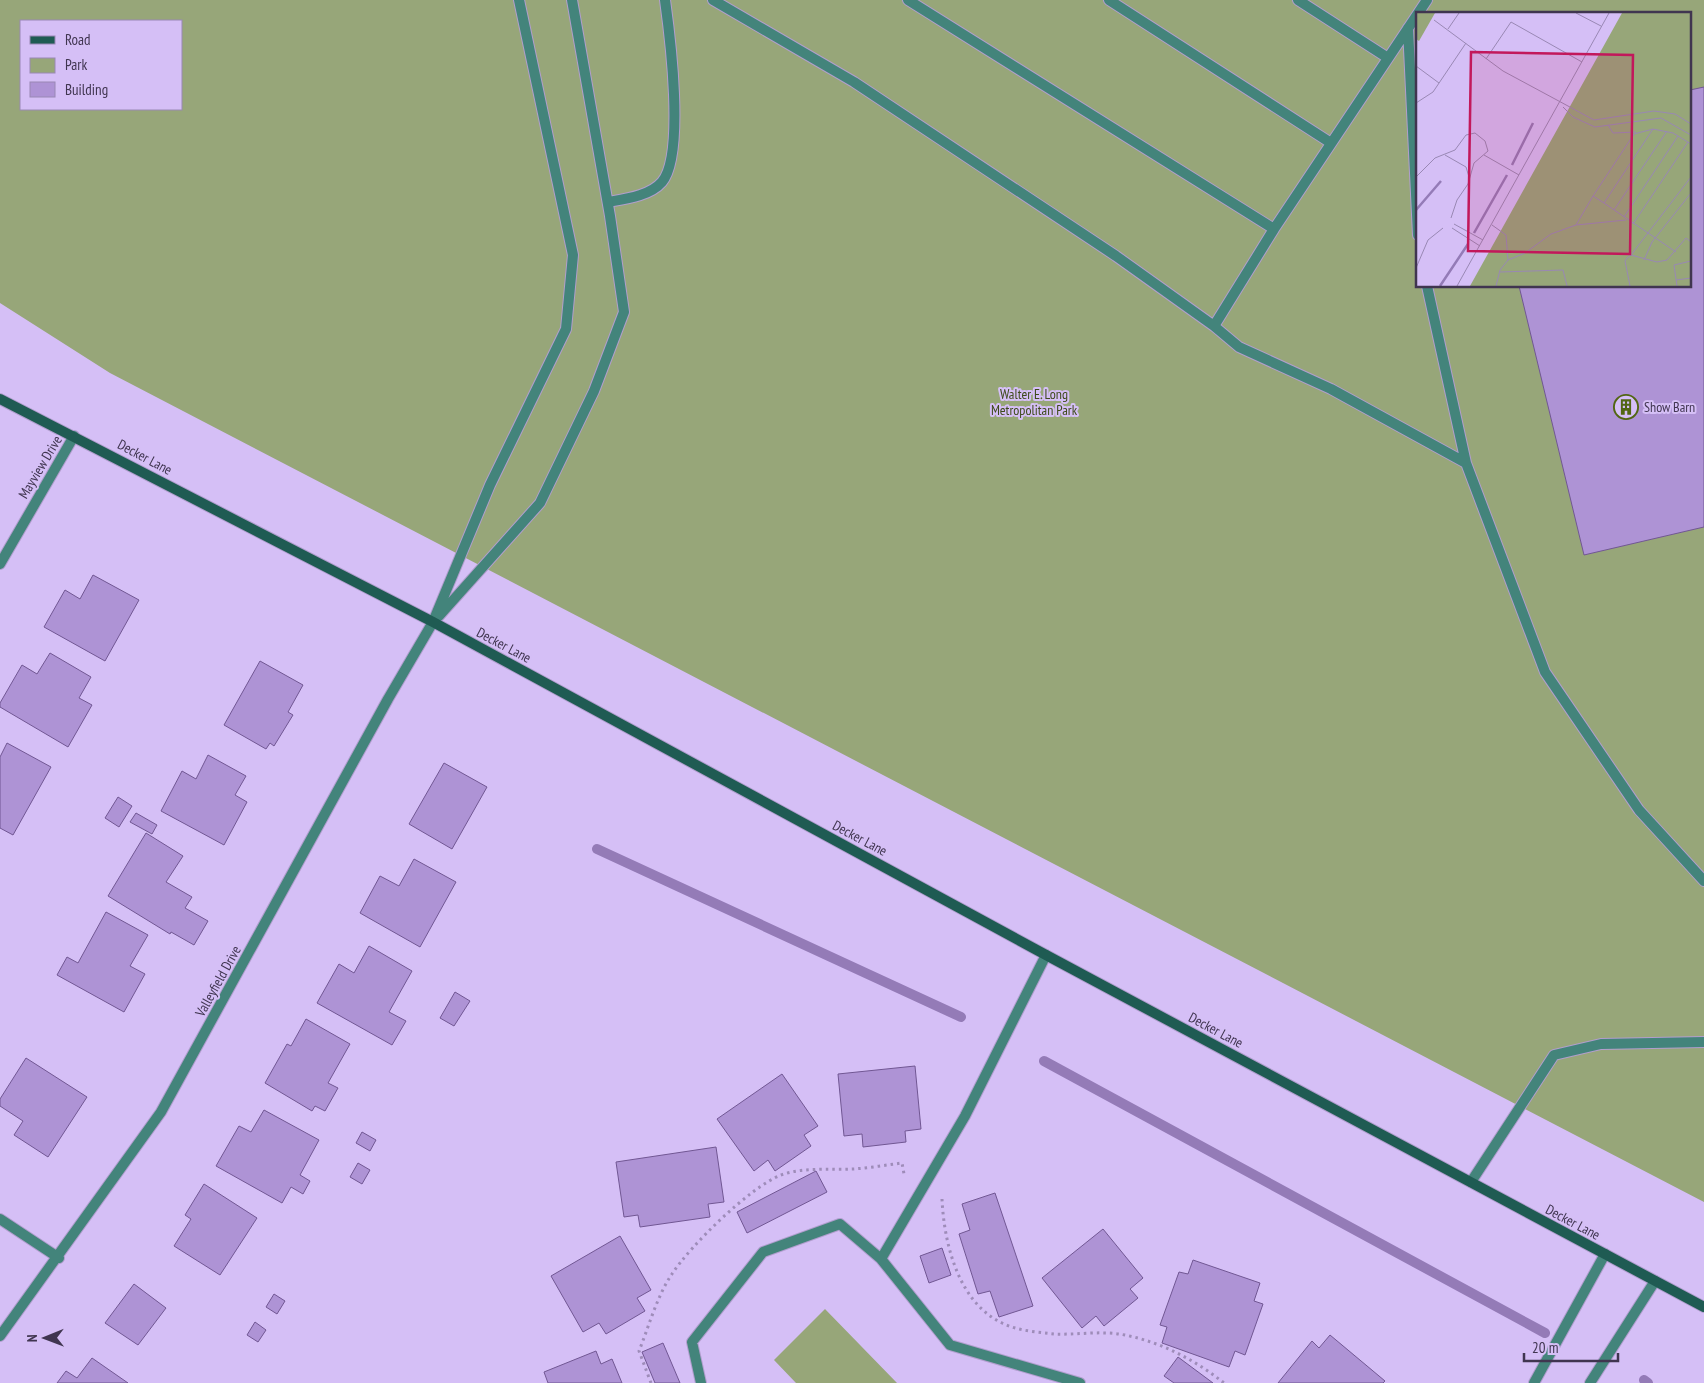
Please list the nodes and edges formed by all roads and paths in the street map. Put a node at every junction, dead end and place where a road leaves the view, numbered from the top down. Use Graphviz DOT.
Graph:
graph roads {
  1 [pos="519,0"];
  2 [pos="572,0"];
  3 [pos="665,0"];
  4 [pos="713,0"];
  5 [pos="908,0"];
  6 [pos="1109,0"];
  7 [pos="1298,0"];
  8 [pos="1427,0"];
  9 [pos="1419,12"];
  10 [pos="1416,16"];
  11 [pos="1408,28"];
  12 [pos="1388,58"];
  13 [pos="1331,144"];
  14 [pos="1416,194"];
  15 [pos="608,202"];
  16 [pos="1274,229"];
  17 [pos="1427,288"];
  18 [pos="1214,326"];
  19 [pos="0,399"];
  20 [pos="74,436"];
  21 [pos="1466,463"];
  22 [pos="0,564"];
  23 [pos="434,622"];
  24 [pos="1704,881"];
  25 [pos="1046,955"];
  26 [pos="1704,1042"];
  27 [pos="904,1174"];
  28 [pos="1470,1182"];
  29 [pos="942,1199"];
  30 [pos="0,1219"];
  31 [pos="1605,1254"];
  32 [pos="59,1258"];
  33 [pos="881,1259"];
  34 [pos="1655,1281"];
  35 [pos="1704,1307"];
  36 [pos="0,1336"];
  37 [pos="651,1383"];
  38 [pos="701,1383"];
  39 [pos="1072,1383"];
  40 [pos="1224,1383"];
  41 [pos="1534,1383"];
  42 [pos="1590,1383"];
  1 -- 23 [label="street"];
  2 -- 15 [label="street"];
  3 -- 15 [label="street"];
  4 -- 18 [label="street"];
  5 -- 16 [label="street"];
  6 -- 13 [label="street"];
  7 -- 12 [label="street"];
  8 -- 9 [label="street"];
  10 -- 11 [label="street"];
  11 -- 12 [label="street"];
  11 -- 14 [label="street"];
  12 -- 13 [label="street"];
  13 -- 16 [label="street"];
  15 -- 23 [label="street"];
  16 -- 18 [label="street"];
  17 -- 21 [label="street"];
  18 -- 21 [label="street"];
  19 -- 20 [label="main road, Decker Lane"];
  20 -- 22 [label="street, Mayview Drive"];
  20 -- 23 [label="main road, Decker Lane"];
  21 -- 24 [label="street"];
  23 -- 25 [label="main road, Decker Lane"];
  23 -- 32 [label="street, Valleyfield Drive"];
  25 -- 28 [label="main road, Decker Lane"];
  25 -- 33 [label="street"];
  26 -- 28 [label="street"];
  27 -- 37 [label="path"];
  28 -- 31 [label="main road, Decker Lane"];
  29 -- 40 [label="path"];
  30 -- 32 [label="street"];
  31 -- 34 [label="main road, Decker Lane"];
  31 -- 41 [label="street"];
  32 -- 36 [label="street, Valleyfield Drive"];
  33 -- 38 [label="street"];
  33 -- 39 [label="street"];
  34 -- 35 [label="main road, Decker Lane"];
  34 -- 42 [label="street"];
}
